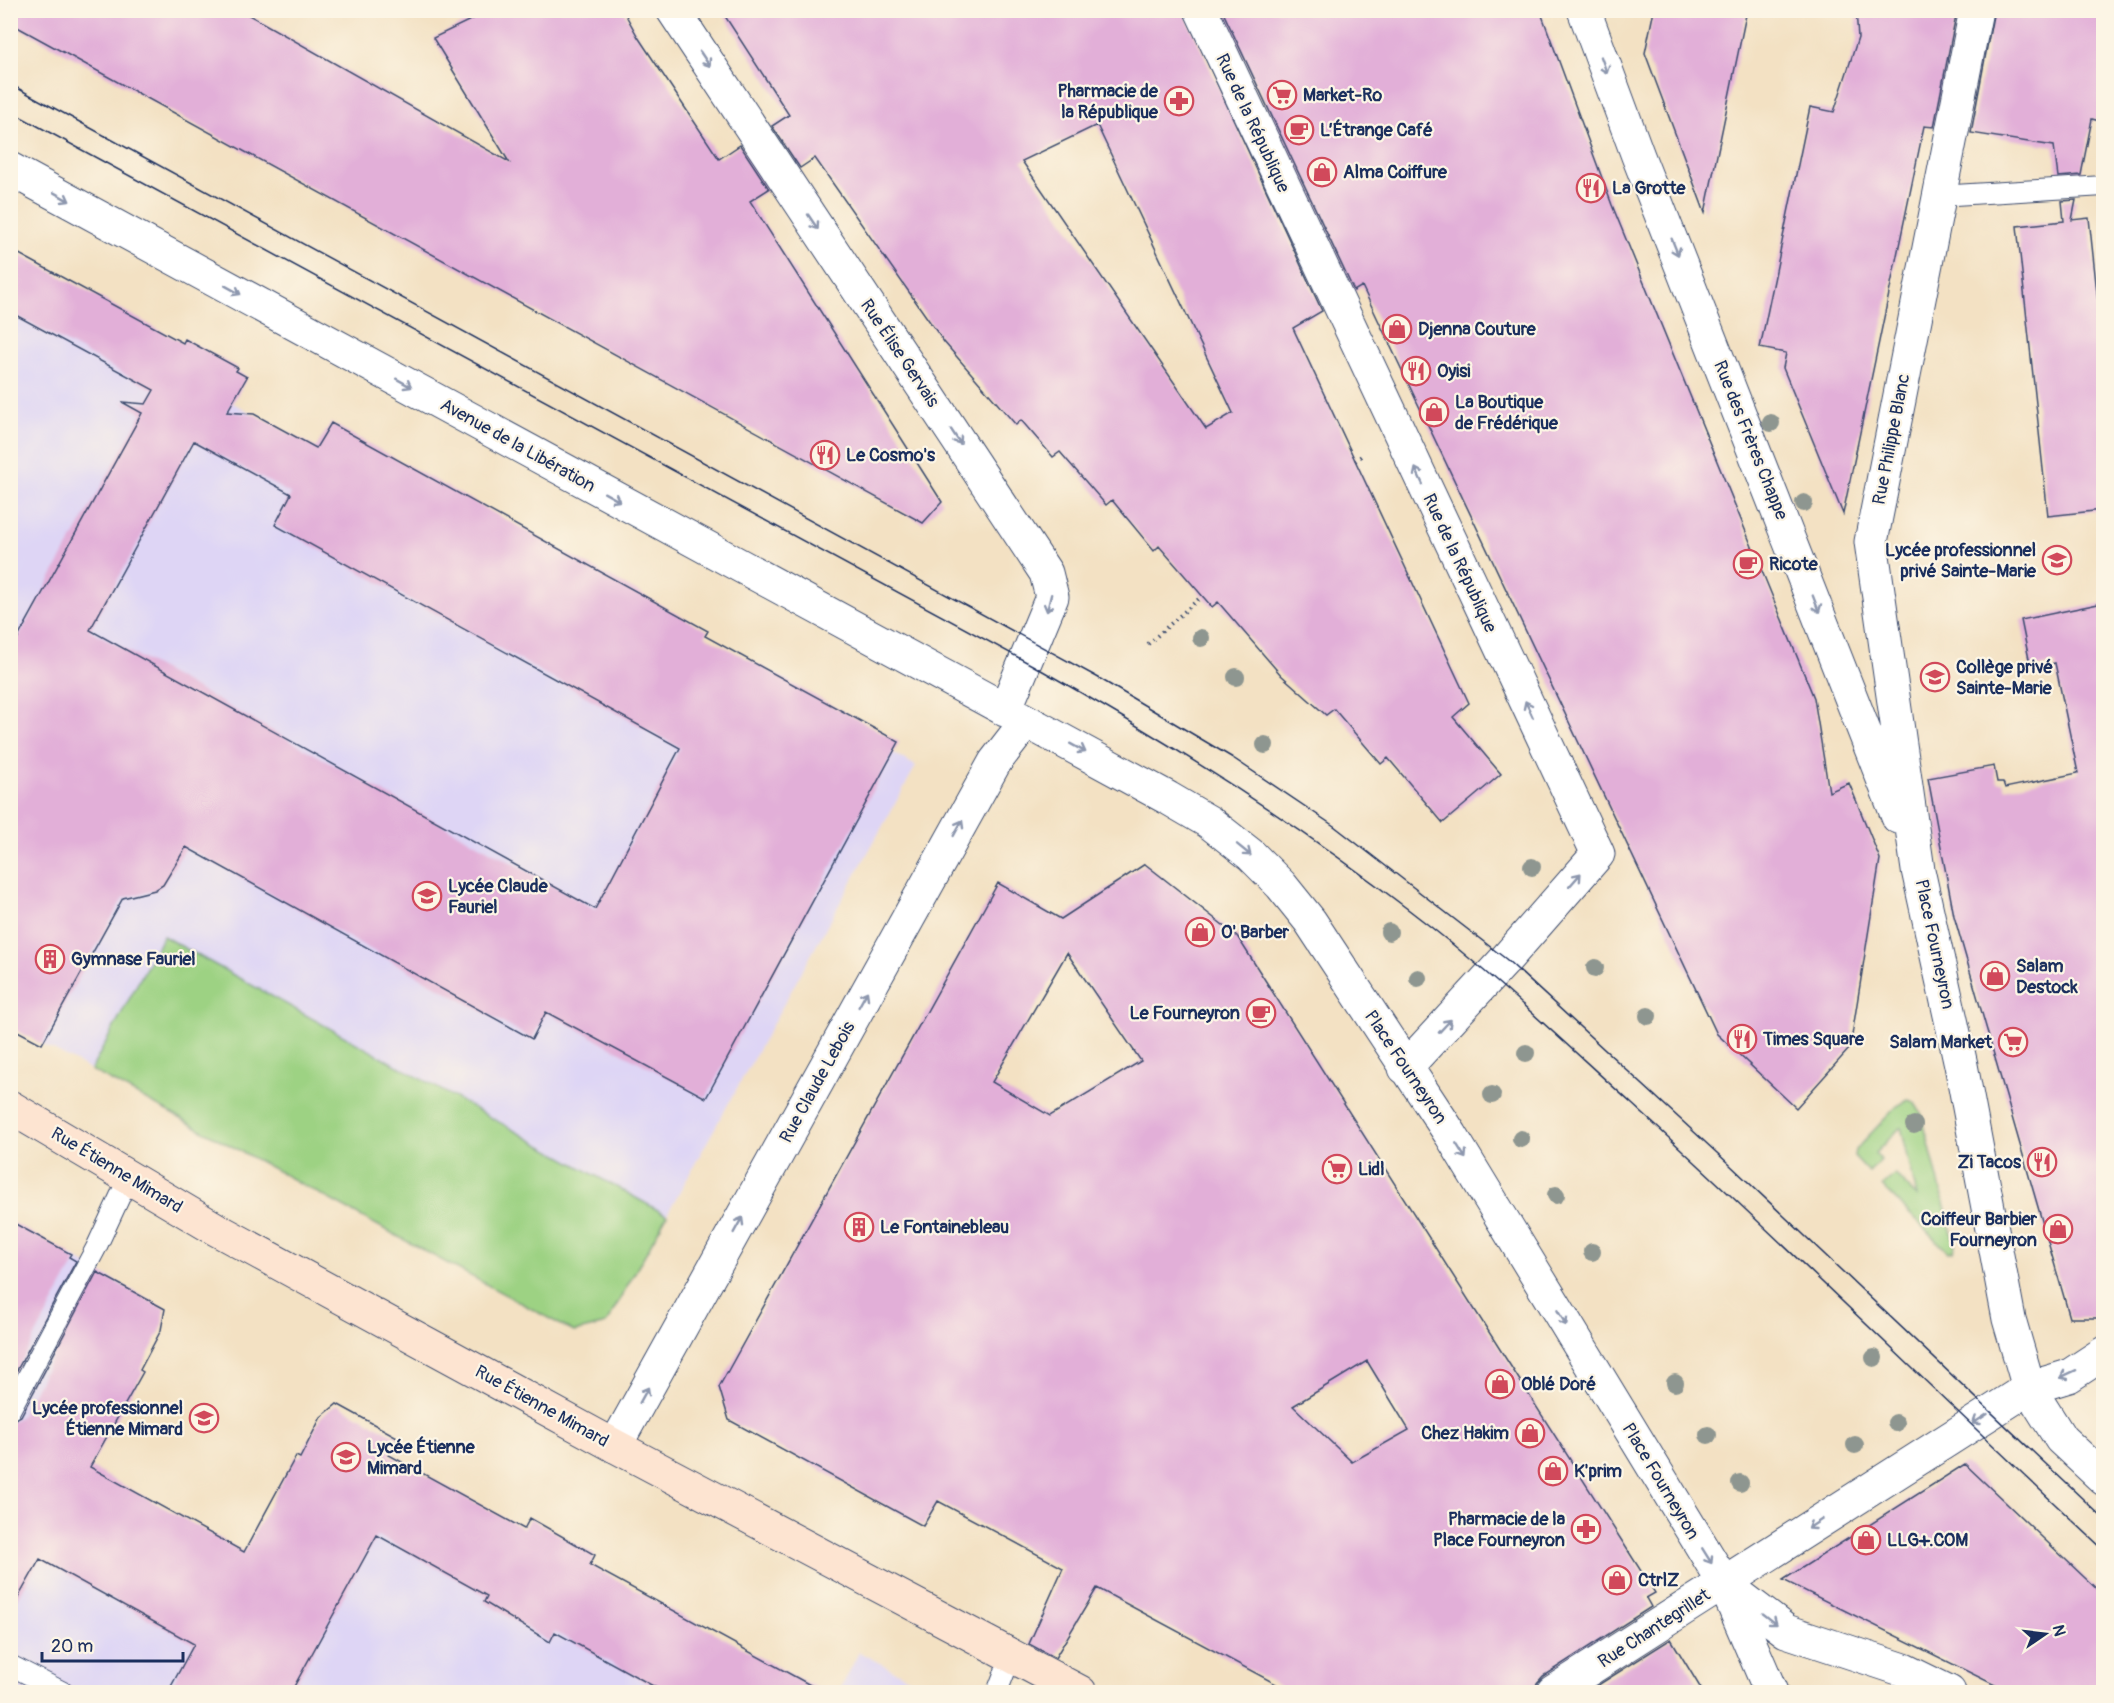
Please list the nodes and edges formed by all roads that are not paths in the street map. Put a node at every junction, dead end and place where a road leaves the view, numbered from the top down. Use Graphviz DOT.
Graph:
graph roads {
  1 [pos="673,10"];
  2 [pos="1201,10"];
  3 [pos="1584,10"];
  4 [pos="1976,10"];
  5 [pos="10,169"];
  6 [pos="2103,189"];
  7 [pos="1938,196"];
  8 [pos="1016,716"];
  9 [pos="1918,870"];
  10 [pos="1405,1068"];
  11 [pos="10,1107"];
  12 [pos="129,1177"];
  13 [pos="2103,1353"];
  14 [pos="2029,1388"];
  15 [pos="10,1410"];
  16 [pos="615,1446"];
  17 [pos="2103,1479"];
  18 [pos="1724,1583"];
  19 [pos="1011,1656"];
  20 [pos="10,1665"];
  21 [pos="63,1692"];
  22 [pos="997,1692"];
  23 [pos="1080,1692"];
  24 [pos="1553,1692"];
  25 [pos="1771,1692"];
  26 [pos="1949,1692"];
  1 -- 8 [label="street, Rue Élise Gervais, one-way"];
  10 -- 2 [label="street, Rue de la République, one-way"];
  3 -- 9 [label="street, Rue des Frères Chappe, one-way"];
  4 -- 7 [label="street, Rue Philippe Blanc"];
  5 -- 8 [label="street, Avenue de la Libération, one-way"];
  6 -- 7 [label="lane"];
  7 -- 9 [label="street, Rue Philippe Blanc"];
  8 -- 10 [label="street, Place Fourneyron, one-way"];
  16 -- 8 [label="street, Rue Claude Lebois, one-way"];
  9 -- 14 [label="street, Place Fourneyron"];
  10 -- 18 [label="street, Place Fourneyron, one-way"];
  11 -- 12 [label="main road, Rue Étienne Mimard"];
  12 -- 15 [label="lane"];
  12 -- 16 [label="main road, Rue Étienne Mimard"];
  13 -- 14 [label="street, one-way"];
  14 -- 17 [label="street, Place Fourneyron"];
  14 -- 18 [label="street, one-way"];
  16 -- 19 [label="main road, Rue Étienne Mimard"];
  18 -- 24 [label="street, Rue Chantegrillet"];
  18 -- 25 [label="street"];
  18 -- 26 [label="street, one-way"];
  19 -- 22 [label="lane"];
  19 -- 23 [label="main road, Rue Étienne Mimard"];
  20 -- 21 [label="lane"];
}
